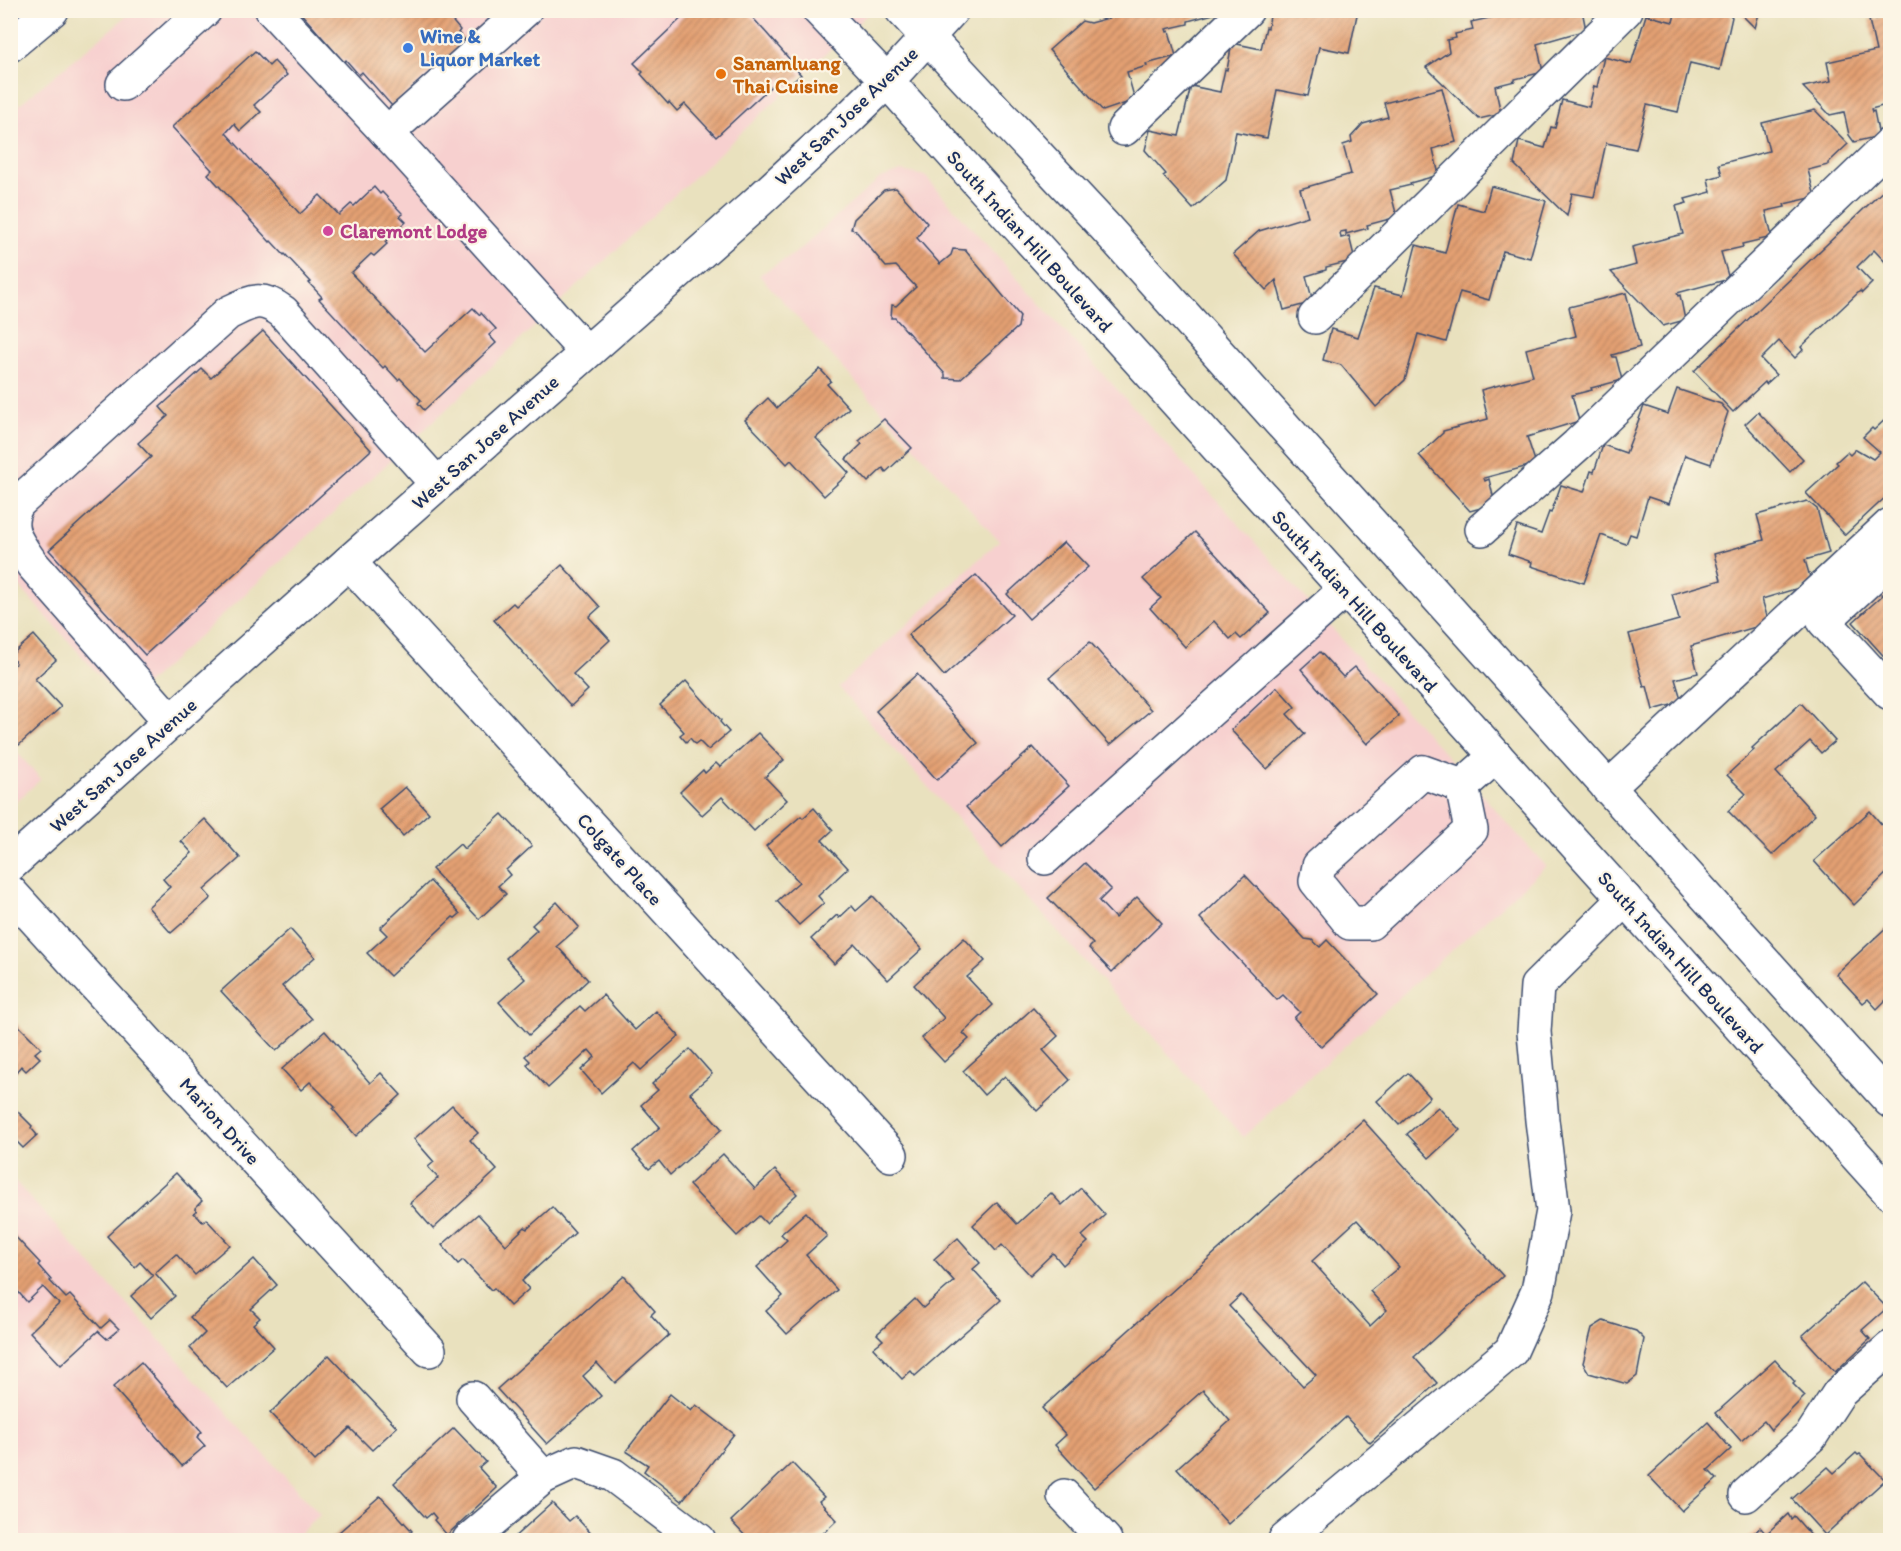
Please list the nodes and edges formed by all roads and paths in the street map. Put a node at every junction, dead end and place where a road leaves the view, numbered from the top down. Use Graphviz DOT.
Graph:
graph roads {
  1 [pos="52,10"];
  2 [pos="205,10"];
  3 [pos="272,10"];
  4 [pos="525,10"];
  5 [pos="819,10"];
  6 [pos="902,10"];
  7 [pos="952,10"];
  8 [pos="1247,10"];
  9 [pos="1626,10"];
  10 [pos="927,37"];
  11 [pos="10,45"];
  12 [pos="886,81"];
  13 [pos="123,84"];
  14 [pos="1124,129"];
  15 [pos="387,133"];
  16 [pos="1890,144"];
  17 [pos="1315,317"];
  18 [pos="586,352"];
  19 [pos="437,484"];
  20 [pos="1890,525"];
  21 [pos="1482,529"];
  22 [pos="1890,560"];
  23 [pos="349,562"];
  24 [pos="1345,590"];
  25 [pos="1890,693"];
  26 [pos="171,722"];
  27 [pos="1496,756"];
  28 [pos="1462,786"];
  29 [pos="1608,788"];
  30 [pos="16,850"];
  31 [pos="1045,858"];
  32 [pos="10,892"];
  33 [pos="1625,899"];
  34 [pos="1890,1101"];
  35 [pos="891,1155"];
  36 [pos="1890,1193"];
  37 [pos="1890,1348"];
  38 [pos="429,1350"];
  39 [pos="473,1398"];
  40 [pos="543,1477"];
  41 [pos="1746,1495"];
  42 [pos="1064,1496"];
  43 [pos="469,1540"];
  44 [pos="699,1540"];
  45 [pos="1105,1540"];
  46 [pos="1286,1540"];
  1 -- 11 [label="main road"];
  2 -- 13 [label="main road"];
  3 -- 15 [label="main road"];
  4 -- 15 [label="main road"];
  5 -- 12 [label="main road, South Indian Hill Boulevard"];
  6 -- 10 [label="main road"];
  7 -- 10 [label="main road, West San Jose Avenue"];
  8 -- 14 [label="main road"];
  9 -- 17 [label="main road"];
  10 -- 12 [label="main road, West San Jose Avenue"];
  10 -- 29 [label="main road"];
  12 -- 18 [label="main road, West San Jose Avenue"];
  12 -- 24 [label="main road, South Indian Hill Boulevard"];
  15 -- 18 [label="main road"];
  16 -- 21 [label="main road"];
  18 -- 19 [label="main road, West San Jose Avenue"];
  19 -- 23 [label="main road, West San Jose Avenue"];
  19 -- 26 [label="main road"];
  20 -- 29 [label="main road"];
  22 -- 25 [label="main road"];
  23 -- 26 [label="main road, West San Jose Avenue"];
  23 -- 35 [label="main road, Colgate Place"];
  24 -- 27 [label="main road, South Indian Hill Boulevard"];
  24 -- 31 [label="main road"];
  26 -- 30 [label="main road, West San Jose Avenue"];
  27 -- 28 [label="main road"];
  27 -- 33 [label="main road, South Indian Hill Boulevard"];
  28 -- 28 [label="main road"];
  29 -- 34 [label="main road"];
  32 -- 38 [label="main road, Marion Drive"];
  33 -- 36 [label="main road, South Indian Hill Boulevard"];
  33 -- 46 [label="main road"];
  37 -- 41 [label="main road"];
  39 -- 40 [label="main road"];
  40 -- 43 [label="main road"];
  40 -- 44 [label="main road"];
  42 -- 45 [label="main road"];
}
